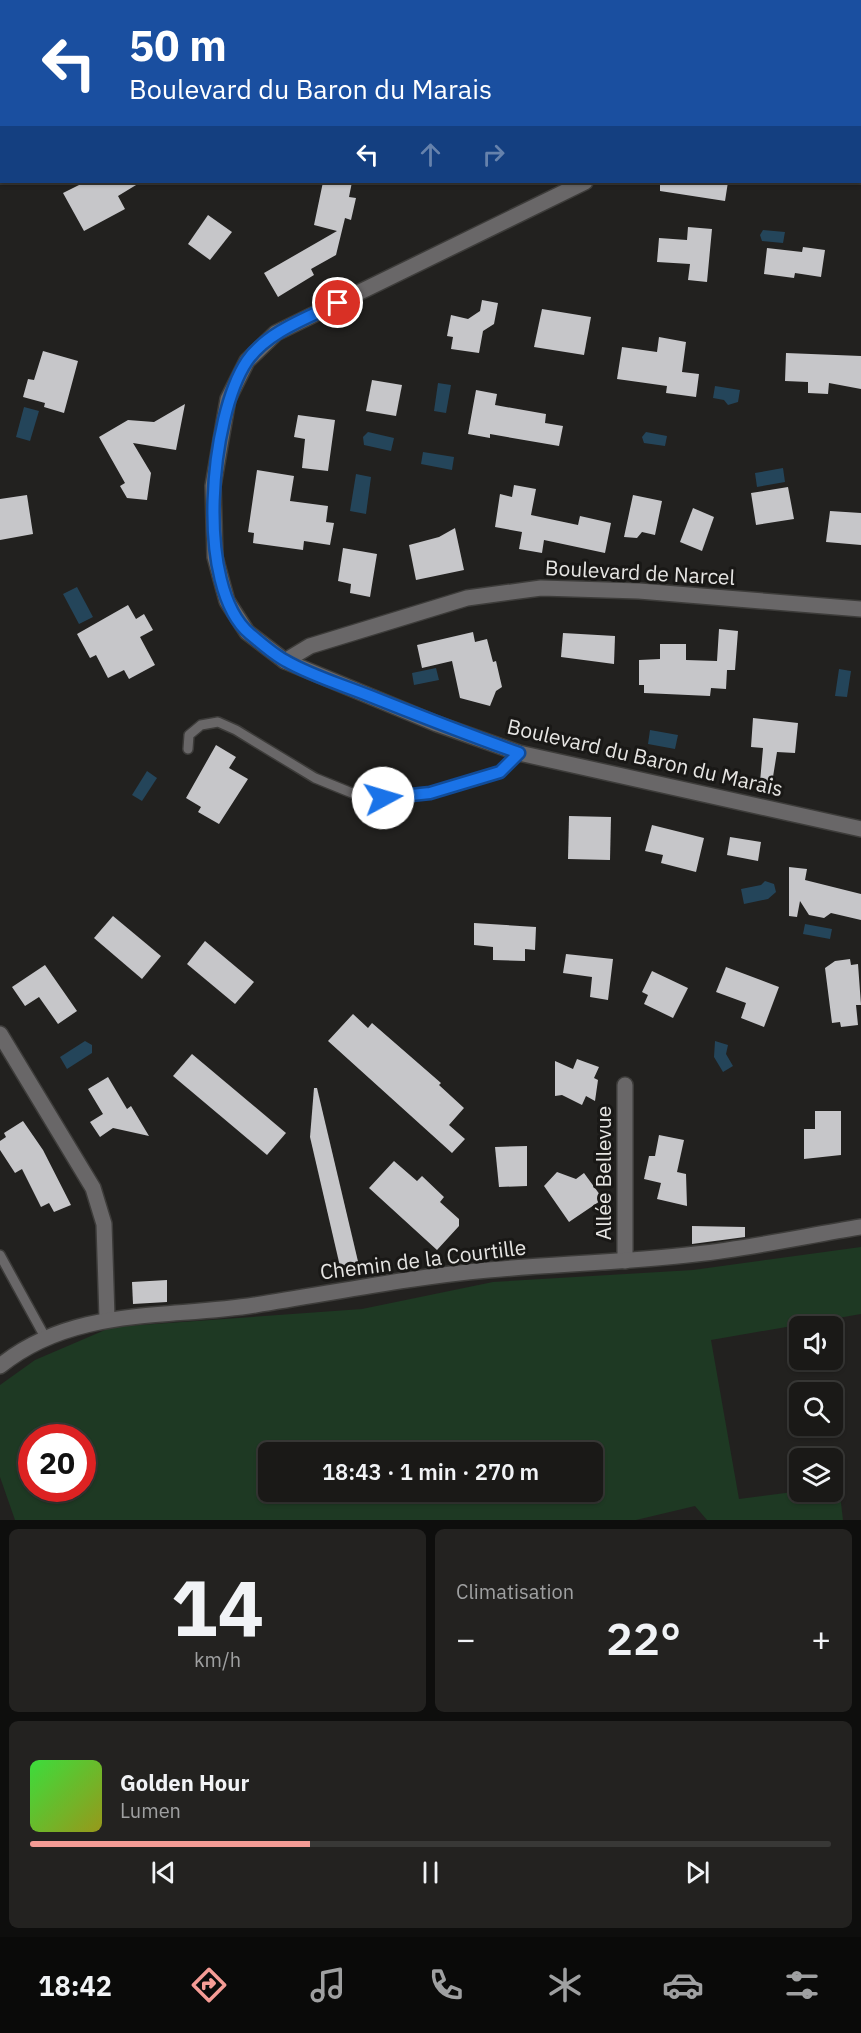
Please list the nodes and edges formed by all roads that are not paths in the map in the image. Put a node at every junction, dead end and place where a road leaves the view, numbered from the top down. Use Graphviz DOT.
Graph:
graph roads {
  1 [pos="583,183"];
  2 [pos="861,609"];
  3 [pos="285,661"];
  4 [pos="188,749"];
  5 [pos="519,753"];
  6 [pos="861,829"];
  7 [pos="0,1034"];
  8 [pos="625,1085"];
  9 [pos="861,1227"];
  10 [pos="0,1255"];
  11 [pos="625,1261"];
  12 [pos="107,1318"];
  13 [pos="45,1337"];
  14 [pos="0,1366"];
  1 -- 3 [label="street, Boulevard du Baron du Marais"];
  2 -- 3 [label="street, Boulevard de Narcel"];
  3 -- 5 [label="street, Boulevard du Baron du Marais"];
  4 -- 5 [label="lane"];
  5 -- 6 [label="street, Boulevard du Baron du Marais"];
  7 -- 12 [label="street"];
  8 -- 11 [label="street, Allée Bellevue"];
  9 -- 11 [label="street, Chemin de la Courtille"];
  10 -- 13 [label="lane"];
  11 -- 12 [label="street, Chemin de la Courtille"];
  12 -- 13 [label="street, Chemin de la Courtille"];
  13 -- 14 [label="street, Chemin de la Courtille"];
}
